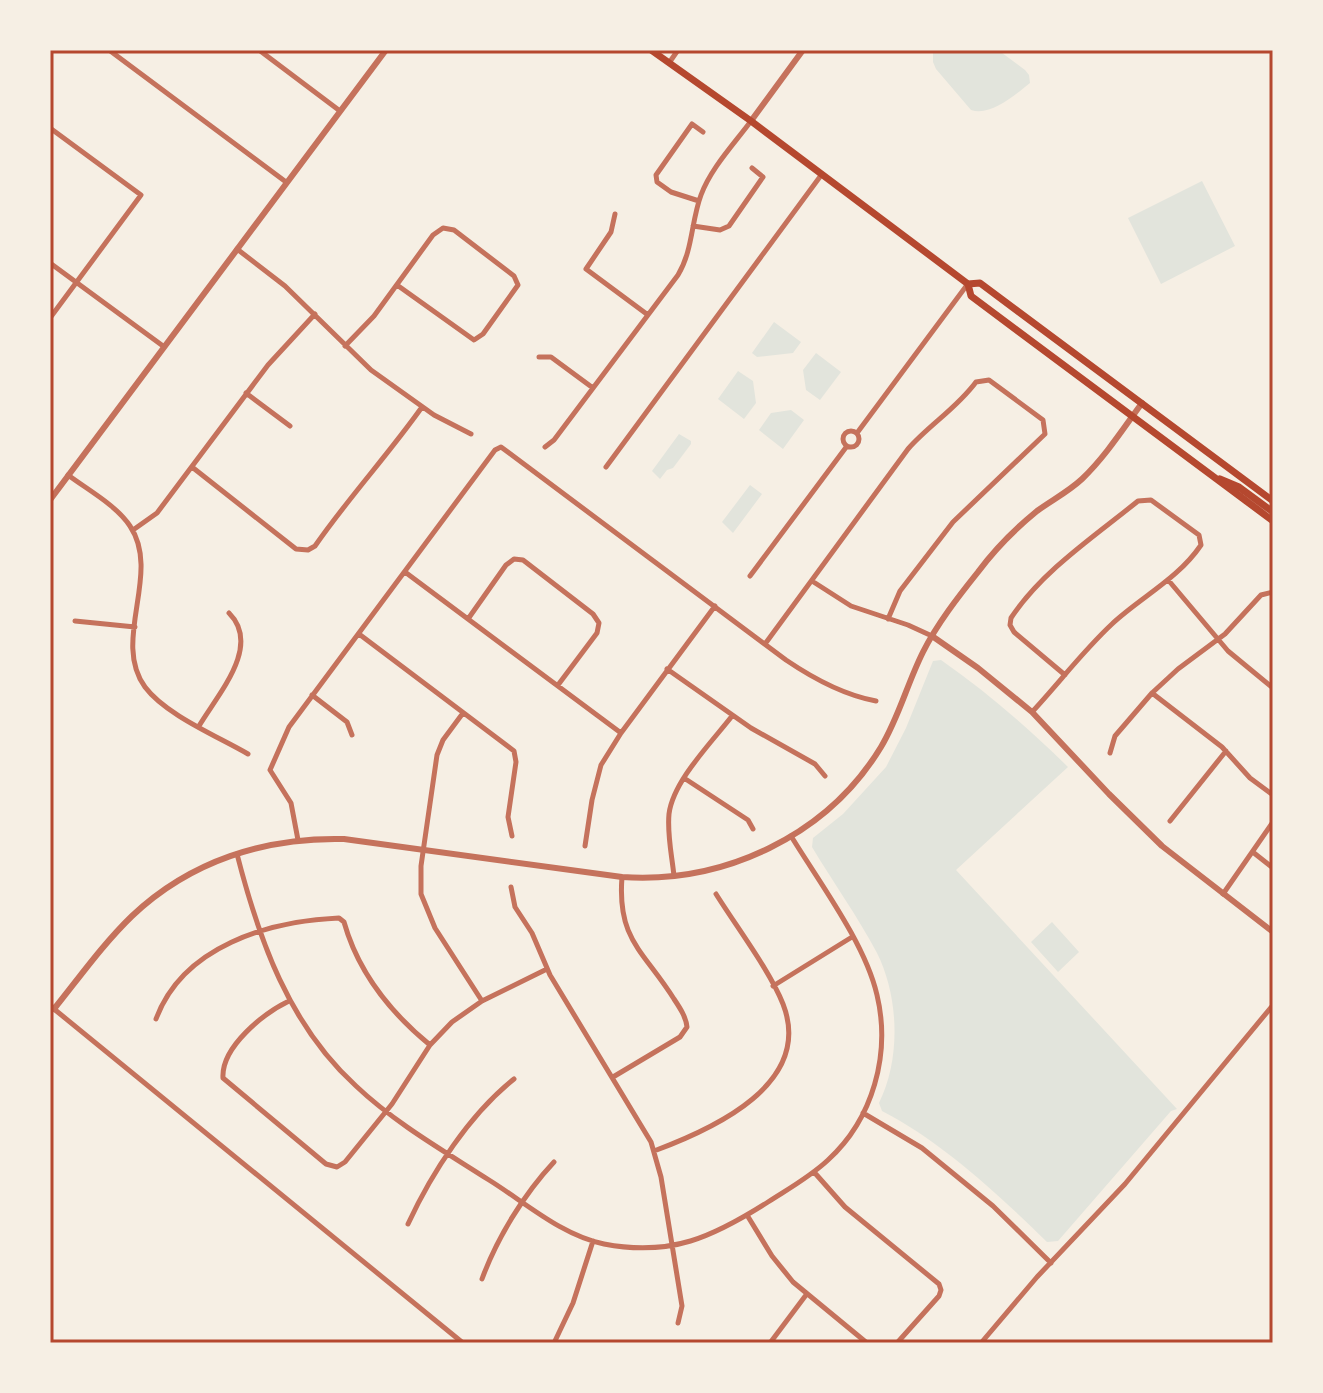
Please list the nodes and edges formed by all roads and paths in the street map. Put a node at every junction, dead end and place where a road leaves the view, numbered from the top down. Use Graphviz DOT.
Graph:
graph roads {
  1 [pos="109,50"];
  2 [pos="259,50"];
  3 [pos="386,50"];
  4 [pos="651,50"];
  5 [pos="678,50"];
  6 [pos="803,50"];
  7 [pos="669,63"];
  8 [pos="340,111"];
  9 [pos="751,121"];
  10 [pos="50,128"];
  11 [pos="703,132"];
  12 [pos="752,168"];
  13 [pos="822,174"];
  14 [pos="286,182"];
  15 [pos="699,201"];
  16 [pos="615,214"];
  17 [pos="693,226"];
  18 [pos="236,248"];
  19 [pos="50,263"];
  20 [pos="77,283"];
  21 [pos="968,284"];
  22 [pos="397,285"];
  23 [pos="315,314"];
  24 [pos="648,315"];
  25 [pos="50,318"];
  26 [pos="163,346"];
  27 [pos="345,346"];
  28 [pos="539,357"];
  29 [pos="593,388"];
  30 [pos="246,393"];
  31 [pos="1142,403"];
  32 [pos="422,407"];
  33 [pos="1133,415"];
  34 [pos="290,426"];
  35 [pos="857,433"];
  36 [pos="471,434"];
  37 [pos="847,446"];
  38 [pos="545,447"];
  39 [pos="192,467"];
  40 [pos="606,467"];
  41 [pos="68,475"];
  42 [pos="1211,475"];
  43 [pos="50,500"];
  44 [pos="1273,501"];
  45 [pos="1273,512"];
  46 [pos="1273,521"];
  47 [pos="133,530"];
  48 [pos="405,572"];
  49 [pos="750,576"];
  50 [pos="812,581"];
  51 [pos="1169,581"];
  52 [pos="1273,592"];
  53 [pos="715,606"];
  54 [pos="229,613"];
  55 [pos="468,619"];
  56 [pos="888,619"];
  57 [pos="75,621"];
  58 [pos="135,627"];
  59 [pos="359,634"];
  60 [pos="932,636"];
  61 [pos="1218,640"];
  62 [pos="765,644"];
  63 [pos="667,669"];
  64 [pos="1065,675"];
  65 [pos="558,685"];
  66 [pos="1273,688"];
  67 [pos="1152,693"];
  68 [pos="312,695"];
  69 [pos="876,701"];
  70 [pos="1032,712"];
  71 [pos="463,713"];
  72 [pos="732,716"];
  73 [pos="199,726"];
  74 [pos="621,733"];
  75 [pos="352,735"];
  76 [pos="1226,751"];
  77 [pos="1110,753"];
  78 [pos="248,754"];
  79 [pos="825,776"];
  80 [pos="684,778"];
  81 [pos="1273,795"];
  82 [pos="1170,821"];
  83 [pos="1273,822"];
  84 [pos="753,829"];
  85 [pos="512,836"];
  86 [pos="791,836"];
  87 [pos="298,840"];
  88 [pos="585,846"];
  89 [pos="424,849"];
  90 [pos="236,853"];
  91 [pos="1254,853"];
  92 [pos="1273,868"];
  93 [pos="674,876"];
  94 [pos="622,877"];
  95 [pos="511,887"];
  96 [pos="716,894"];
  97 [pos="1223,895"];
  98 [pos="260,930"];
  99 [pos="1273,932"];
  100 [pos="852,937"];
  101 [pos="547,969"];
  102 [pos="773,986"];
  103 [pos="289,1001"];
  104 [pos="482,1001"];
  105 [pos="1273,1005"];
  106 [pos="52,1008"];
  107 [pos="156,1019"];
  108 [pos="430,1045"];
  109 [pos="613,1077"];
  110 [pos="514,1079"];
  111 [pos="386,1112"];
  112 [pos="863,1113"];
  113 [pos="654,1151"];
  114 [pos="449,1154"];
  115 [pos="554,1162"];
  116 [pos="814,1172"];
  117 [pos="524,1202"];
  118 [pos="747,1215"];
  119 [pos="408,1224"];
  120 [pos="593,1241"];
  121 [pos="673,1247"];
  122 [pos="1051,1263"];
  123 [pos="482,1279"];
  124 [pos="806,1295"];
  125 [pos="678,1323"];
  126 [pos="556,1342"];
  127 [pos="463,1343"];
  128 [pos="770,1343"];
  129 [pos="867,1343"];
  130 [pos="897,1343"];
  131 [pos="981,1343"];
  1 -- 14 [label="street"];
  2 -- 8 [label="street"];
  3 -- 8 [label="street"];
  4 -- 7 [label="main road"];
  5 -- 7 [label="street"];
  6 -- 9 [label="street"];
  7 -- 9 [label="main road"];
  8 -- 14 [label="street"];
  9 -- 13 [label="main road"];
  9 -- 15 [label="street"];
  10 -- 20 [label="street"];
  11 -- 15 [label="street"];
  12 -- 17 [label="street"];
  13 -- 21 [label="main road"];
  13 -- 40 [label="street"];
  14 -- 18 [label="street"];
  15 -- 17 [label="street"];
  16 -- 24 [label="street"];
  17 -- 24 [label="street"];
  18 -- 23 [label="street"];
  18 -- 26 [label="street"];
  19 -- 20 [label="street"];
  20 -- 25 [label="street"];
  20 -- 26 [label="street"];
  21 -- 31 [label="main road"];
  21 -- 33 [label="main road"];
  21 -- 35 [label="street"];
  22 -- 22 [label="street"];
  22 -- 27 [label="street"];
  23 -- 27 [label="street"];
  23 -- 30 [label="street"];
  24 -- 29 [label="street"];
  26 -- 41 [label="street"];
  27 -- 32 [label="street"];
  28 -- 29 [label="street"];
  29 -- 38 [label="street"];
  30 -- 34 [label="street"];
  30 -- 39 [label="street"];
  31 -- 33 [label="street"];
  31 -- 44 [label="main road"];
  32 -- 36 [label="street"];
  32 -- 39 [label="street"];
  33 -- 42 [label="main road"];
  33 -- 60 [label="street"];
  35 -- 37 [label="street"];
  35 -- 37 [label="street"];
  37 -- 49 [label="street"];
  39 -- 47 [label="street"];
  41 -- 43 [label="street"];
  41 -- 47 [label="street"];
  42 -- 45 [label="main road"];
  42 -- 46 [label="main road"];
  47 -- 58 [label="street"];
  48 -- 53 [label="street"];
  48 -- 55 [label="street"];
  48 -- 59 [label="street"];
  50 -- 56 [label="street"];
  50 -- 56 [label="street"];
  50 -- 62 [label="street"];
  51 -- 61 [label="street"];
  51 -- 64 [label="street"];
  51 -- 64 [label="street"];
  52 -- 61 [label="street"];
  53 -- 62 [label="street"];
  53 -- 63 [label="street"];
  54 -- 73 [label="street"];
  55 -- 65 [label="street"];
  55 -- 65 [label="street"];
  56 -- 60 [label="street"];
  57 -- 58 [label="street"];
  58 -- 73 [label="street"];
  59 -- 68 [label="street"];
  59 -- 71 [label="street"];
  60 -- 70 [label="street"];
  60 -- 86 [label="street"];
  61 -- 66 [label="street"];
  61 -- 67 [label="street"];
  62 -- 69 [label="street"];
  63 -- 72 [label="street"];
  63 -- 74 [label="street"];
  64 -- 70 [label="street"];
  65 -- 74 [label="street"];
  67 -- 76 [label="street"];
  67 -- 77 [label="street"];
  68 -- 75 [label="street"];
  68 -- 87 [label="street"];
  70 -- 97 [label="street"];
  71 -- 85 [label="street"];
  71 -- 89 [label="street"];
  72 -- 79 [label="street"];
  72 -- 80 [label="street"];
  73 -- 78 [label="street"];
  74 -- 88 [label="street"];
  76 -- 81 [label="street"];
  76 -- 82 [label="street"];
  80 -- 84 [label="street"];
  80 -- 93 [label="street"];
  83 -- 91 [label="street"];
  86 -- 93 [label="street"];
  86 -- 100 [label="street"];
  87 -- 89 [label="street"];
  87 -- 90 [label="street"];
  89 -- 94 [label="street"];
  89 -- 104 [label="street"];
  90 -- 98 [label="street"];
  90 -- 106 [label="street"];
  91 -- 92 [label="street"];
  91 -- 97 [label="street"];
  93 -- 94 [label="street"];
  94 -- 109 [label="street"];
  95 -- 101 [label="street"];
  96 -- 102 [label="street"];
  97 -- 99 [label="street"];
  98 -- 103 [label="street"];
  98 -- 107 [label="street"];
  98 -- 108 [label="street"];
  100 -- 102 [label="street"];
  100 -- 112 [label="street"];
  101 -- 104 [label="street"];
  101 -- 109 [label="street"];
  102 -- 113 [label="street"];
  103 -- 111 [label="street"];
  103 -- 111 [label="street"];
  104 -- 108 [label="street"];
  105 -- 122 [label="street"];
  106 -- 127 [label="street"];
  108 -- 111 [label="street"];
  109 -- 113 [label="street"];
  110 -- 114 [label="street"];
  111 -- 114 [label="street"];
  112 -- 116 [label="street"];
  112 -- 122 [label="street"];
  113 -- 121 [label="street"];
  114 -- 117 [label="street"];
  114 -- 119 [label="street"];
  115 -- 117 [label="street"];
  116 -- 118 [label="street"];
  116 -- 130 [label="street"];
  117 -- 120 [label="street"];
  117 -- 123 [label="street"];
  118 -- 121 [label="street"];
  118 -- 124 [label="street"];
  120 -- 121 [label="street"];
  120 -- 126 [label="street"];
  121 -- 125 [label="street"];
  122 -- 131 [label="street"];
  124 -- 128 [label="street"];
  124 -- 129 [label="street"];
}
